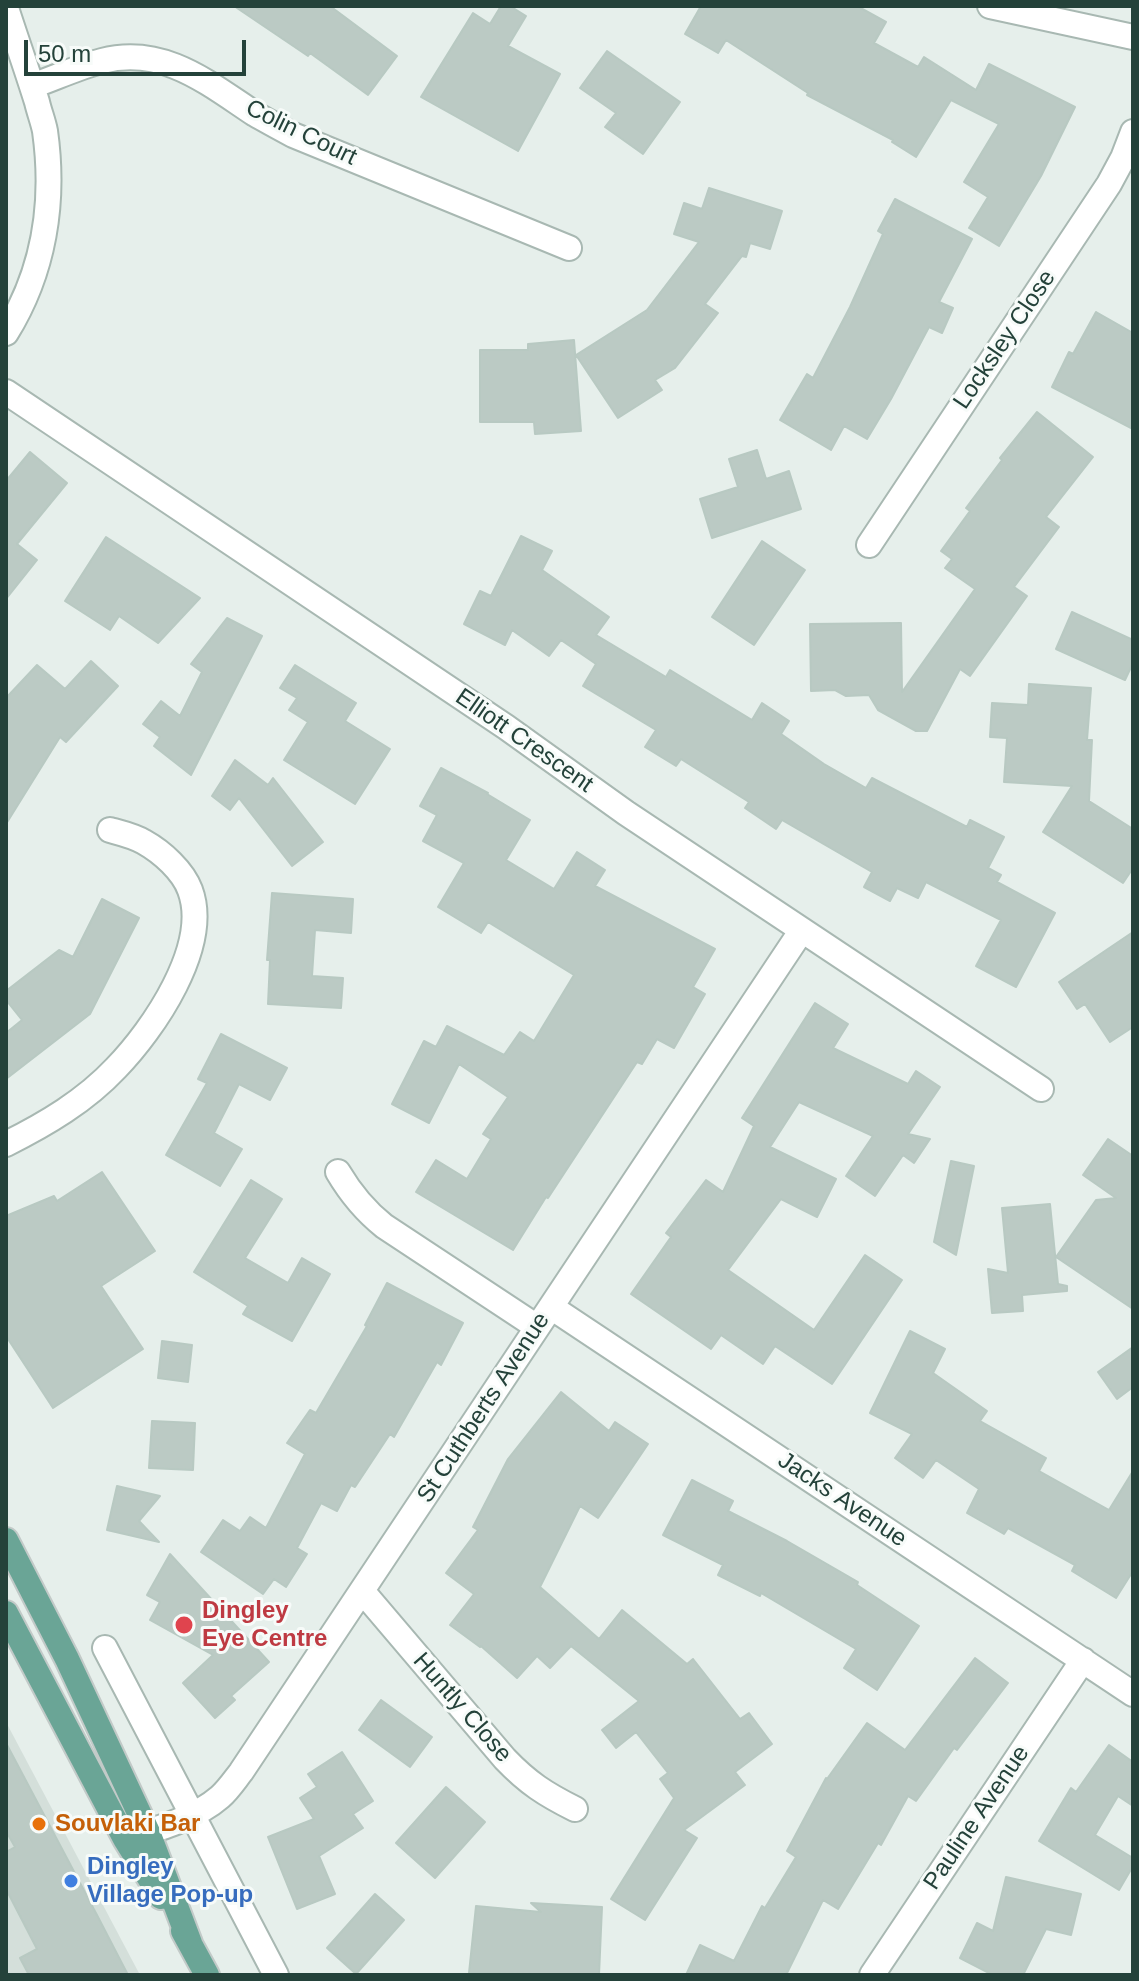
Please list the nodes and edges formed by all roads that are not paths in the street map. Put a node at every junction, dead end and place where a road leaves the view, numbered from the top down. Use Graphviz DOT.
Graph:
graph roads {
  1 [pos="990,6"];
  2 [pos="6,8"];
  3 [pos="1133,37"];
  4 [pos="32,86"];
  5 [pos="1133,132"];
  6 [pos="569,248"];
  7 [pos="6,333"];
  8 [pos="6,392"];
  9 [pos="869,545"];
  10 [pos="110,830"];
  11 [pos="802,930"];
  12 [pos="1041,1089"];
  13 [pos="6,1144"];
  14 [pos="338,1172"];
  15 [pos="551,1307"];
  16 [pos="537,1327"];
  17 [pos="6,1540"];
  18 [pos="363,1592"];
  19 [pos="6,1613"];
  20 [pos="105,1648"];
  21 [pos="1083,1660"];
  22 [pos="1133,1694"];
  23 [pos="575,1809"];
  24 [pos="191,1815"];
  25 [pos="137,1836"];
  26 [pos="878,1973"];
  27 [pos="207,1975"];
  28 [pos="276,1975"];
  1 -- 3 [label="street"];
  2 -- 4 [label="street"];
  4 -- 6 [label="street, Colin Court"];
  4 -- 7 [label="street"];
  5 -- 9 [label="street, Locksley Close"];
  8 -- 11 [label="street, Elliott Crescent"];
  10 -- 13 [label="street"];
  11 -- 12 [label="street, Elliott Crescent"];
  11 -- 15 [label="street, St Cuthberts Avenue"];
  14 -- 16 [label="street"];
  15 -- 16 [label="street, St Cuthberts Avenue"];
  15 -- 21 [label="street, Jacks Avenue"];
  16 -- 18 [label="street, St Cuthberts Avenue"];
  17 -- 25 [label="main road"];
  18 -- 23 [label="street, Huntly Close"];
  18 -- 24 [label="street, St Cuthberts Avenue"];
  19 -- 25 [label="main road"];
  20 -- 24 [label="street"];
  21 -- 22 [label="street, Jacks Avenue"];
  21 -- 26 [label="street, Pauline Avenue"];
  24 -- 25 [label="street, St Cuthberts Avenue"];
  24 -- 28 [label="street"];
  25 -- 27 [label="main road"];
}
